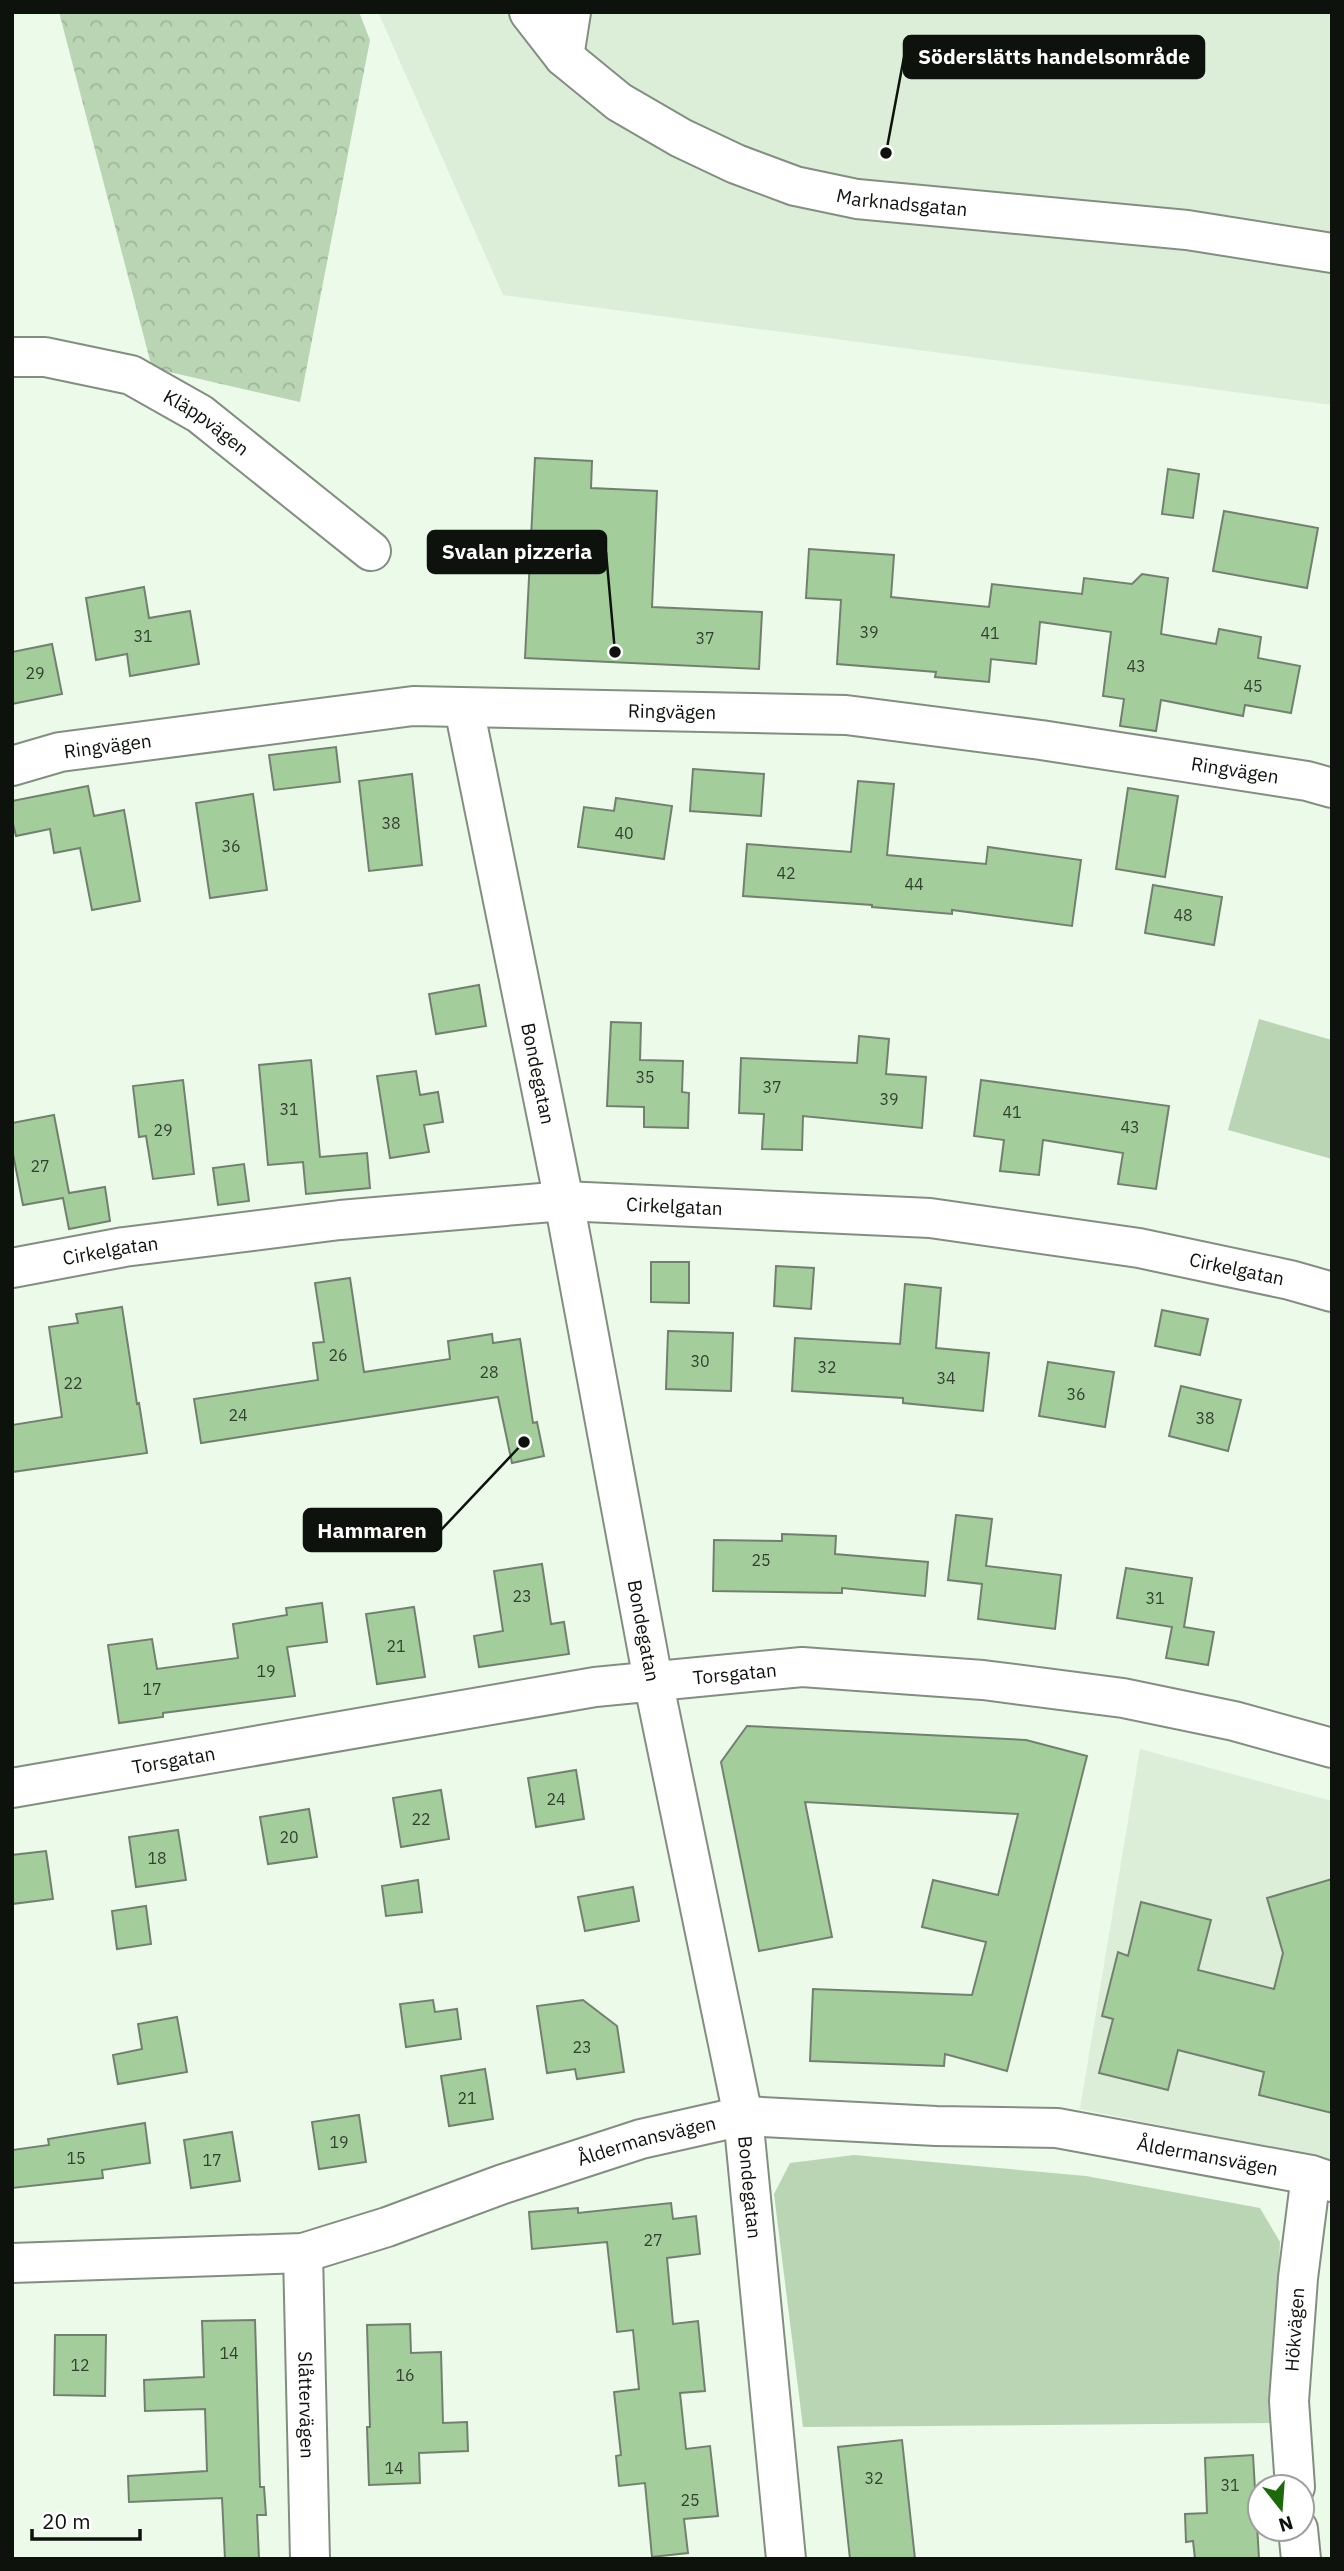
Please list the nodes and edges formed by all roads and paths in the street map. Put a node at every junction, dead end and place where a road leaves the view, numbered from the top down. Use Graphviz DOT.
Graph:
graph roads {
  1 [pos="529,12"];
  2 [pos="571,12"];
  3 [pos="564,57"];
  4 [pos="1332,253"];
  5 [pos="12,357"];
  6 [pos="371,551"];
  7 [pos="464,708"];
  8 [pos="12,766"];
  9 [pos="1332,788"];
  10 [pos="564,1201"];
  11 [pos="12,1268"];
  12 [pos="1332,1292"];
  13 [pos="653,1680"];
  14 [pos="1332,1748"];
  15 [pos="12,1788"];
  16 [pos="743,2116"];
  17 [pos="1321,2179"];
  18 [pos="303,2253"];
  19 [pos="12,2263"];
  20 [pos="1294,2473"];
  21 [pos="310,2559"];
  22 [pos="786,2559"];
  1 -- 3 [label="street, Marknadsgatan"];
  2 -- 3 [label="street"];
  3 -- 4 [label="street, Marknadsgatan"];
  5 -- 6 [label="street, Kläppvägen"];
  7 -- 8 [label="street, Ringvägen"];
  7 -- 9 [label="street, Ringvägen"];
  7 -- 10 [label="street, Bondegatan"];
  10 -- 11 [label="street, Cirkelgatan"];
  10 -- 12 [label="street, Cirkelgatan"];
  10 -- 13 [label="street, Bondegatan"];
  13 -- 14 [label="street, Torsgatan"];
  13 -- 15 [label="street, Torsgatan"];
  13 -- 16 [label="street, Bondegatan"];
  16 -- 17 [label="street, Åldermansvägen"];
  16 -- 18 [label="street, Åldermansvägen"];
  16 -- 22 [label="street, Bondegatan"];
  17 -- 20 [label="street, Hökvägen"];
  18 -- 19 [label="street, Åldermansvägen"];
  18 -- 21 [label="street, Slåttervägen"];
}
